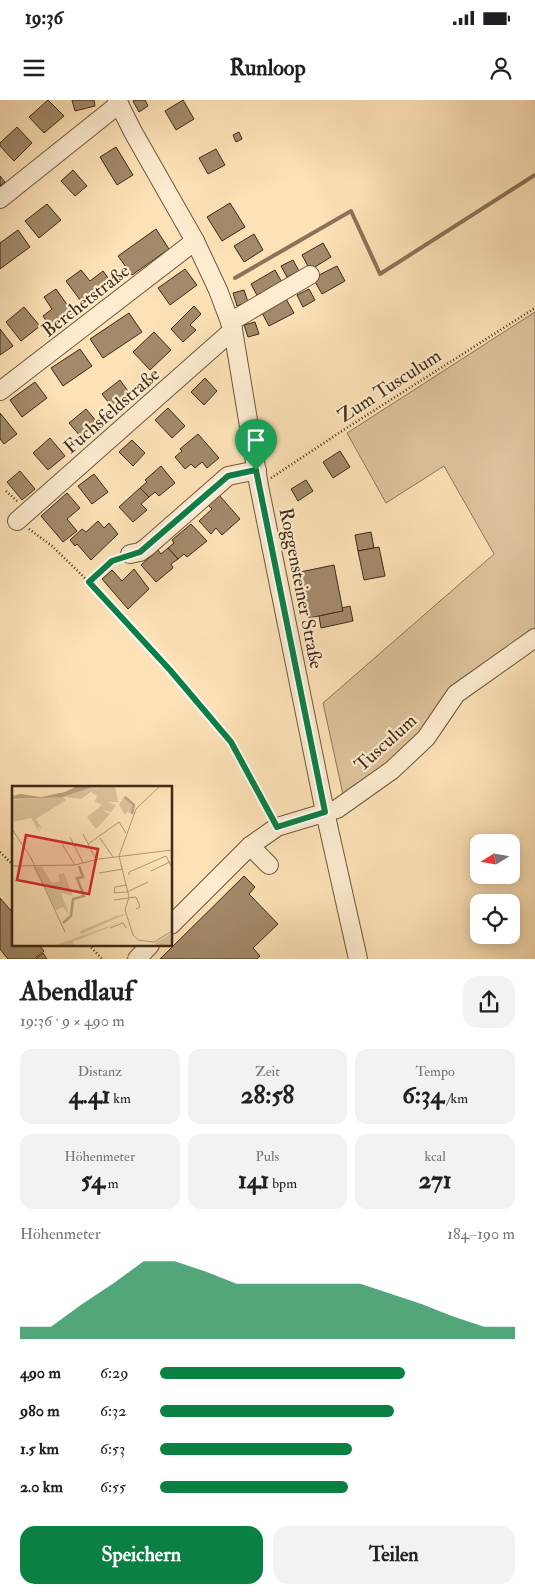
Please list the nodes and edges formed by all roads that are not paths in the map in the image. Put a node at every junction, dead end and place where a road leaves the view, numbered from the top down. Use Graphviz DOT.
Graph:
graph roads {
  1 [pos="118,102"];
  2 [pos="0,199"];
  3 [pos="195,242"];
  4 [pos="310,275"];
  5 [pos="232,326"];
  6 [pos="0,391"];
  7 [pos="258,478"];
  8 [pos="17,521"];
  9 [pos="130,554"];
  10 [pos="535,638"];
  11 [pos="325,812"];
  12 [pos="250,846"];
  13 [pos="269,865"];
  14 [pos="172,924"];
  15 [pos="149,946"];
  16 [pos="137,959"];
  17 [pos="358,959"];
  1 -- 2 [label="street"];
  1 -- 3 [label="street, Roggensteiner Straße"];
  3 -- 5 [label="street, Roggensteiner Straße"];
  3 -- 6 [label="street, Berchetstraße"];
  4 -- 5 [label="street, Fuchsfeldstraße"];
  5 -- 7 [label="street, Roggensteiner Straße"];
  5 -- 8 [label="street, Fuchsfeldstraße"];
  7 -- 9 [label="street"];
  7 -- 11 [label="street, Roggensteiner Straße"];
  10 -- 11 [label="street, Tusculum"];
  11 -- 12 [label="street, Tusculum"];
  11 -- 17 [label="street, Roggensteiner Straße"];
  12 -- 13 [label="street"];
  12 -- 14 [label="street, Tusculum"];
  15 -- 16 [label="street"];
}
